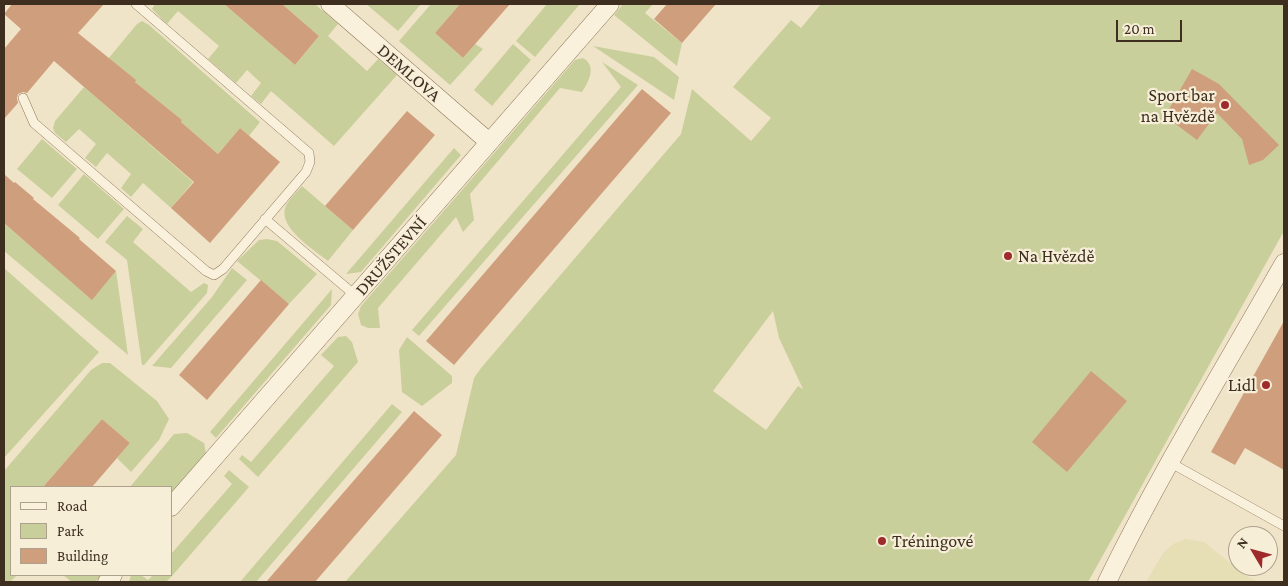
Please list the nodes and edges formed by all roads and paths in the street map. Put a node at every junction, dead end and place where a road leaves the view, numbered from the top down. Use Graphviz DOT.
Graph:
graph roads {
  1 [pos="136,4"];
  2 [pos="330,4"];
  3 [pos="610,4"];
  4 [pos="23,98"];
  5 [pos="489,142"];
  6 [pos="265,219"];
  7 [pos="1284,263"];
  8 [pos="356,296"];
  9 [pos="1171,463"];
  10 [pos="172,506"];
  11 [pos="1284,526"];
  12 [pos="1107,582"];
  1 -- 6 [label="lane"];
  2 -- 5 [label="street, DEMLOVA"];
  3 -- 5 [label="street, DRUŽSTEVNÍ"];
  4 -- 6 [label="lane"];
  5 -- 8 [label="street, DRUŽSTEVNÍ"];
  6 -- 8 [label="lane"];
  7 -- 9 [label="street"];
  8 -- 10 [label="street, DRUŽSTEVNÍ"];
  9 -- 11 [label="lane"];
  9 -- 12 [label="street"];
}
